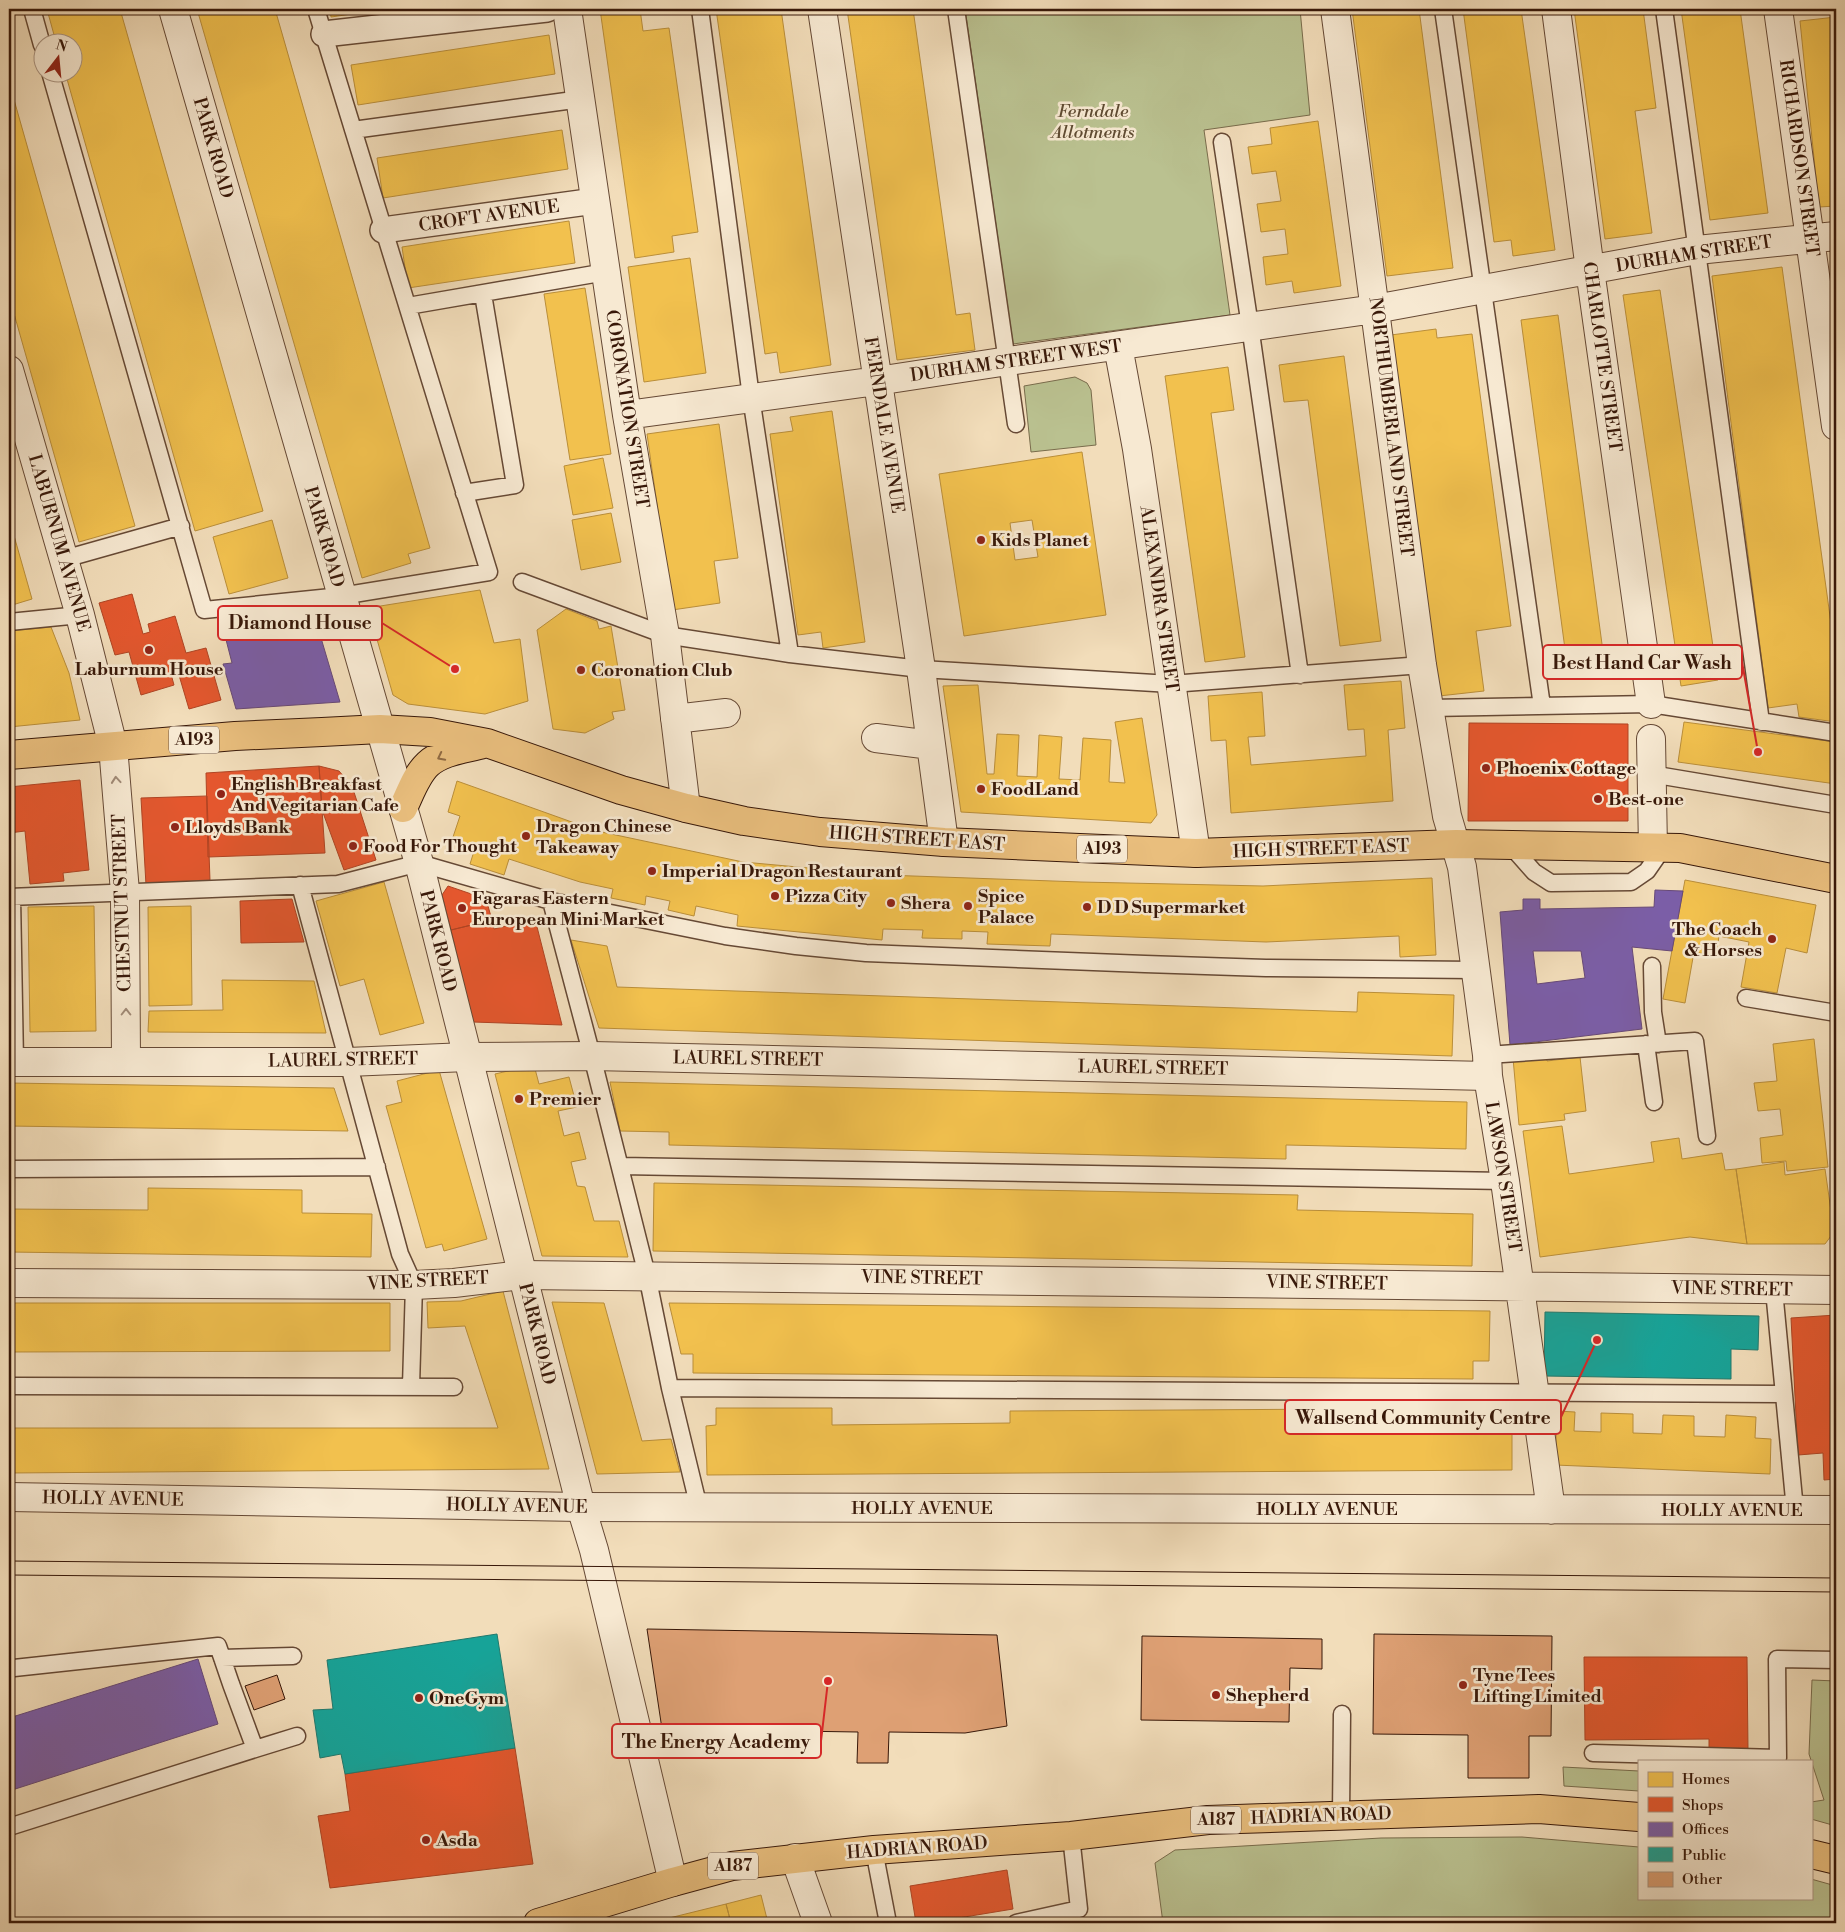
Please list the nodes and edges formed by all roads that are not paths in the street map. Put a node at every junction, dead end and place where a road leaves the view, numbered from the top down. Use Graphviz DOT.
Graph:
graph roads {
  1 [pos="32,9"];
  2 [pos="173,9"];
  3 [pos="316,9"];
  4 [pos="547,9"];
  5 [pos="567,9"];
  6 [pos="700,9"];
  7 [pos="822,9"];
  8 [pos="956,9"];
  9 [pos="1335,9"];
  10 [pos="1443,9"];
  11 [pos="1556,9"];
  12 [pos="1664,9"];
  13 [pos="1778,9"];
  14 [pos="38,32"];
  15 [pos="324,34"];
  16 [pos="53,82"];
  17 [pos="580,99"];
  18 [pos="353,130"];
  19 [pos="1222,142"];
  20 [pos="596,201"];
  21 [pos="383,230"];
  22 [pos="1823,237"];
  23 [pos="1697,250"];
  24 [pos="1590,270"];
  25 [pos="606,272"];
  26 [pos="1483,290"];
  27 [pos="483,294"];
  28 [pos="408,306"];
  29 [pos="1375,309"];
  30 [pos="1250,326"];
  31 [pos="1118,346"];
  32 [pos="1008,361"];
  33 [pos="9,370"];
  34 [pos="877,382"];
  35 [pos="752,397"];
  36 [pos="627,415"];
  37 [pos="1016,424"];
  38 [pos="1836,426"];
  39 [pos="464,493"];
  40 [pos="181,526"];
  41 [pos="64,559"];
  42 [pos="522,582"];
  43 [pos="341,596"];
  44 [pos="80,615"];
  45 [pos="9,622"];
  46 [pos="665,634"];
  47 [pos="790,654"];
  48 [pos="1422,665"];
  49 [pos="921,668"];
  50 [pos="1300,675"];
  51 [pos="1171,684"];
  52 [pos="1651,704"];
  53 [pos="1542,706"];
  54 [pos="1430,708"];
  55 [pos="726,713"];
  56 [pos="675,719"];
  57 [pos="1761,722"];
  58 [pos="380,729"];
  59 [pos="1836,733"];
  60 [pos="876,738"];
  61 [pos="1651,739"];
  62 [pos="487,743"];
  63 [pos="931,745"];
  64 [pos="113,746"];
  65 [pos="9,754"];
  66 [pos="1652,774"];
  67 [pos="1836,805"];
  68 [pos="403,808"];
  69 [pos="686,808"];
  70 [pos="944,842"];
  71 [pos="1456,844"];
  72 [pos="1511,846"];
  73 [pos="1658,848"];
  74 [pos="1196,853"];
  75 [pos="418,863"];
  76 [pos="1836,879"];
  77 [pos="300,886"];
  78 [pos="125,892"];
  79 [pos="11,897"];
  80 [pos="551,901"];
  81 [pos="1652,966"];
  82 [pos="1475,970"];
  83 [pos="1746,998"];
  84 [pos="1836,1013"];
  85 [pos="1652,1044"];
  86 [pos="467,1056"];
  87 [pos="592,1056"];
  88 [pos="126,1061"];
  89 [pos="12,1062"];
  90 [pos="348,1062"];
  91 [pos="1487,1066"];
  92 [pos="1654,1102"];
  93 [pos="1707,1136"];
  94 [pos="621,1166"];
  95 [pos="377,1167"];
  96 [pos="9,1169"];
  97 [pos="1505,1181"];
  98 [pos="522,1275"];
  99 [pos="648,1276"];
  100 [pos="9,1283"];
  101 [pos="414,1285"];
  102 [pos="1520,1285"];
  103 [pos="1774,1290"];
  104 [pos="1836,1290"];
  105 [pos="9,1386"];
  106 [pos="411,1386"];
  107 [pos="454,1387"];
  108 [pos="670,1388"];
  109 [pos="1535,1392"];
  110 [pos="1783,1394"];
  111 [pos="9,1497"];
  112 [pos="581,1507"];
  113 [pos="699,1508"];
  114 [pos="1551,1510"];
  115 [pos="1795,1510"];
  116 [pos="1836,1510"];
  117 [pos="293,1656"];
  118 [pos="222,1658"];
  119 [pos="1836,1660"];
  120 [pos="14,1668"];
  121 [pos="1342,1714"];
  122 [pos="297,1736"];
  123 [pos="255,1748"];
  124 [pos="1593,1753"];
  125 [pos="1341,1815"];
  126 [pos="1638,1818"];
  127 [pos="9,1827"];
  128 [pos="1071,1836"];
  129 [pos="874,1850"];
  130 [pos="1812,1854"];
  131 [pos="795,1858"];
  132 [pos="1836,1860"];
  133 [pos="673,1882"];
  134 [pos="538,1923"];
  135 [pos="818,1923"];
  136 [pos="888,1923"];
  137 [pos="1016,1923"];
  1 -- 14 [label="lane"];
  2 -- 43 [label="street, PARK ROAD"];
  3 -- 15 [label="lane"];
  4 -- 15 [label="street"];
  5 -- 17 [label="street, CORONATION STREET"];
  6 -- 35 [label="lane"];
  7 -- 34 [label="street, FERNDALE AVENUE"];
  8 -- 32 [label="lane"];
  9 -- 29 [label="street, NORTHUMBERLAND STREET"];
  10 -- 26 [label="lane"];
  11 -- 24 [label="street, CHARLOTTE STREET"];
  12 -- 23 [label="lane"];
  13 -- 22 [label="street, RICHARDSON STREET"];
  15 -- 18 [label="lane"];
  16 -- 40 [label="lane"];
  17 -- 18 [label="lane"];
  17 -- 20 [label="street, CORONATION STREET"];
  18 -- 21 [label="lane"];
  19 -- 30 [label="lane"];
  20 -- 21 [label="street, CROFT AVENUE"];
  20 -- 25 [label="street, CORONATION STREET"];
  21 -- 28 [label="lane"];
  22 -- 23 [label="street, DURHAM STREET"];
  22 -- 38 [label="street, RICHARDSON STREET"];
  23 -- 24 [label="street, DURHAM STREET"];
  23 -- 57 [label="lane"];
  24 -- 26 [label="street, DURHAM STREET"];
  24 -- 52 [label="street, CHARLOTTE STREET"];
  25 -- 27 [label="lane"];
  25 -- 36 [label="street, CORONATION STREET"];
  26 -- 29 [label="street, DURHAM STREET"];
  26 -- 53 [label="lane"];
  27 -- 28 [label="lane"];
  27 -- 39 [label="lane"];
  28 -- 39 [label="lane"];
  29 -- 30 [label="street, DURHAM STREET WEST"];
  29 -- 48 [label="street, NORTHUMBERLAND STREET"];
  30 -- 31 [label="street, DURHAM STREET WEST"];
  30 -- 50 [label="lane"];
  31 -- 32 [label="street, DURHAM STREET WEST"];
  31 -- 51 [label="street, ALEXANDRA STREET"];
  32 -- 34 [label="street, DURHAM STREET WEST"];
  32 -- 37 [label="lane"];
  33 -- 41 [label="street, LABURNUM AVENUE"];
  34 -- 35 [label="street, DURHAM STREET WEST"];
  34 -- 49 [label="street, FERNDALE AVENUE"];
  35 -- 36 [label="street, DURHAM STREET WEST"];
  35 -- 47 [label="lane"];
  36 -- 46 [label="street, CORONATION STREET"];
  39 -- 43 [label="lane"];
  40 -- 41 [label="lane"];
  40 -- 43 [label="lane"];
  41 -- 44 [label="street, LABURNUM AVENUE"];
  42 -- 46 [label="lane"];
  43 -- 58 [label="street, PARK ROAD"];
  44 -- 45 [label="lane"];
  44 -- 64 [label="street, LABURNUM AVENUE"];
  46 -- 47 [label="lane"];
  46 -- 56 [label="street, CORONATION STREET"];
  47 -- 49 [label="lane"];
  48 -- 50 [label="lane"];
  48 -- 54 [label="street, NORTHUMBERLAND STREET"];
  49 -- 51 [label="lane"];
  49 -- 63 [label="street, FERNDALE AVENUE"];
  50 -- 51 [label="lane"];
  51 -- 74 [label="street, ALEXANDRA STREET"];
  52 -- 53 [label="lane"];
  52 -- 57 [label="lane"];
  53 -- 54 [label="lane"];
  54 -- 71 [label="street, NORTHUMBERLAND STREET"];
  55 -- 56 [label="street"];
  56 -- 69 [label="street, CORONATION STREET"];
  57 -- 59 [label="lane"];
  58 -- 62 [label="main road, HIGH STREET EAST / A193"];
  58 -- 64 [label="main road, HIGH STREET EAST / A193"];
  58 -- 68 [label="street, PARK ROAD"];
  60 -- 63 [label="street"];
  61 -- 66 [label="street"];
  62 -- 68 [label="main road, one-way"];
  62 -- 69 [label="main road, HIGH STREET EAST / A193"];
  63 -- 70 [label="street, FERNDALE AVENUE"];
  64 -- 65 [label="main road, HIGH STREET EAST / A193"];
  78 -- 64 [label="street, CHESTNUT STREET, one-way"];
  66 -- 67 [label="lane"];
  66 -- 73 [label="street"];
  68 -- 75 [label="street, PARK ROAD"];
  69 -- 70 [label="main road, HIGH STREET EAST / A193"];
  70 -- 74 [label="main road, HIGH STREET EAST / A193"];
  71 -- 72 [label="main road, HIGH STREET EAST / A193"];
  71 -- 74 [label="main road, HIGH STREET EAST / A193"];
  71 -- 82 [label="street, LAWSON STREET"];
  72 -- 73 [label="main road, HIGH STREET EAST / A193"];
  72 -- 73 [label="lane"];
  73 -- 76 [label="main road, HIGH STREET EAST / A193"];
  75 -- 77 [label="lane"];
  75 -- 80 [label="lane"];
  75 -- 86 [label="street, PARK ROAD"];
  77 -- 78 [label="lane"];
  77 -- 90 [label="lane"];
  78 -- 79 [label="lane"];
  88 -- 78 [label="street, CHESTNUT STREET, one-way"];
  79 -- 89 [label="lane"];
  80 -- 82 [label="lane"];
  80 -- 87 [label="lane"];
  81 -- 85 [label="lane"];
  82 -- 91 [label="street, LAWSON STREET"];
  83 -- 84 [label="lane"];
  85 -- 91 [label="lane"];
  85 -- 92 [label="lane"];
  85 -- 93 [label="lane"];
  86 -- 87 [label="street, LAUREL STREET"];
  86 -- 90 [label="street, LAUREL STREET"];
  86 -- 98 [label="street, PARK ROAD"];
  87 -- 91 [label="street, LAUREL STREET"];
  87 -- 94 [label="lane"];
  88 -- 89 [label="street, LAUREL STREET"];
  88 -- 90 [label="street, LAUREL STREET"];
  90 -- 95 [label="lane"];
  91 -- 97 [label="street, LAWSON STREET"];
  94 -- 97 [label="lane"];
  94 -- 99 [label="lane"];
  95 -- 96 [label="lane"];
  95 -- 101 [label="lane"];
  97 -- 102 [label="street, LAWSON STREET"];
  98 -- 99 [label="street, VINE STREET"];
  98 -- 101 [label="street, VINE STREET"];
  98 -- 112 [label="street, PARK ROAD"];
  99 -- 102 [label="street, VINE STREET"];
  99 -- 108 [label="lane"];
  100 -- 101 [label="street, VINE STREET"];
  101 -- 106 [label="lane"];
  102 -- 103 [label="street, VINE STREET"];
  102 -- 109 [label="street, LAWSON STREET"];
  103 -- 104 [label="street, VINE STREET"];
  103 -- 110 [label="lane"];
  105 -- 106 [label="lane"];
  106 -- 107 [label="lane"];
  108 -- 109 [label="lane"];
  108 -- 113 [label="lane"];
  109 -- 110 [label="lane"];
  109 -- 114 [label="street, LAWSON STREET"];
  110 -- 115 [label="lane"];
  111 -- 112 [label="street, HOLLY AVENUE"];
  112 -- 113 [label="street, HOLLY AVENUE"];
  112 -- 133 [label="street, PARK ROAD"];
  113 -- 114 [label="street, HOLLY AVENUE"];
  114 -- 115 [label="street, HOLLY AVENUE"];
  115 -- 116 [label="street, HOLLY AVENUE"];
  117 -- 118 [label="lane"];
  118 -- 120 [label="lane"];
  118 -- 123 [label="lane"];
  119 -- 124 [label="lane"];
  121 -- 125 [label="lane"];
  122 -- 123 [label="lane"];
  123 -- 127 [label="lane"];
  125 -- 126 [label="main road, HADRIAN ROAD / A187"];
  125 -- 128 [label="main road, HADRIAN ROAD / A187"];
  128 -- 129 [label="main road, HADRIAN ROAD / A187"];
  128 -- 137 [label="lane"];
  129 -- 131 [label="main road, HADRIAN ROAD / A187"];
  129 -- 136 [label="lane"];
  130 -- 132 [label="main road"];
  131 -- 133 [label="main road, A187"];
  131 -- 135 [label="street"];
  133 -- 134 [label="main road, A187"];
}
